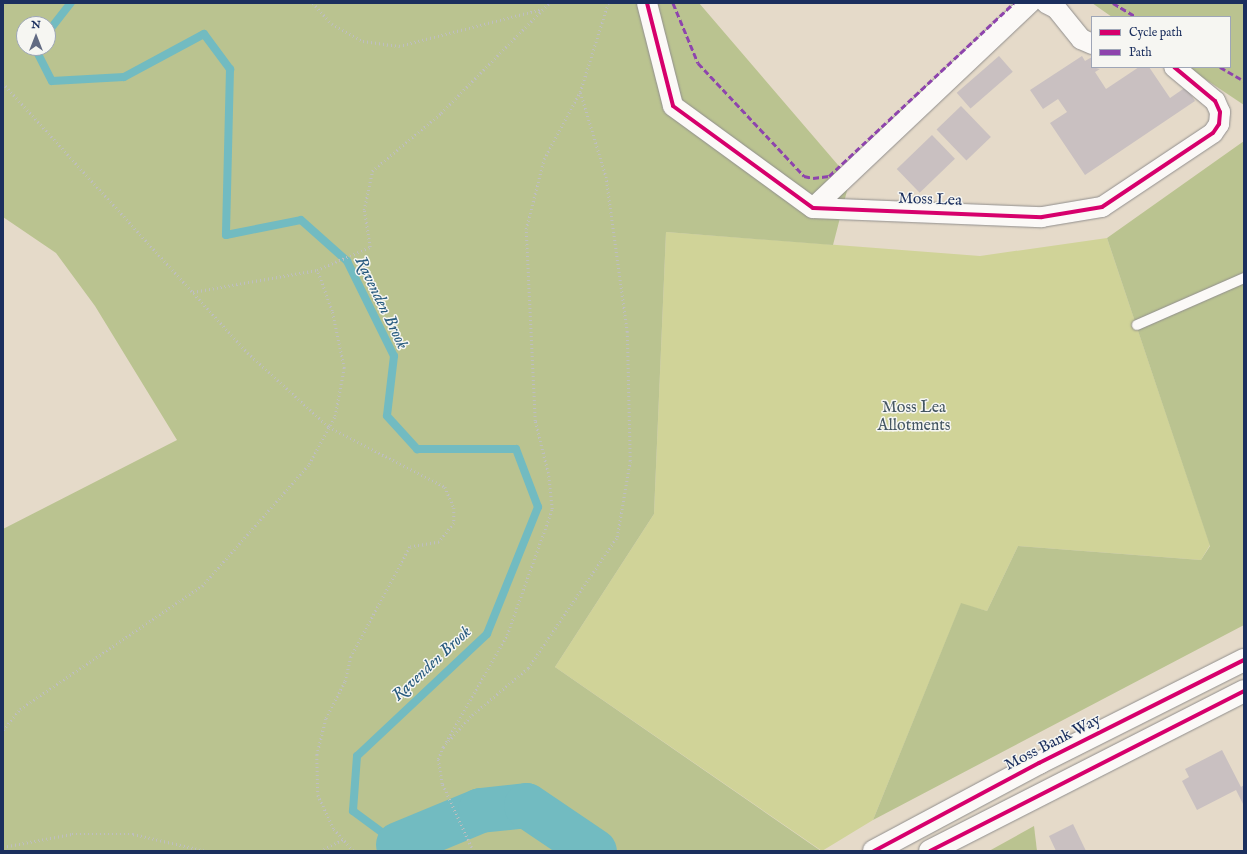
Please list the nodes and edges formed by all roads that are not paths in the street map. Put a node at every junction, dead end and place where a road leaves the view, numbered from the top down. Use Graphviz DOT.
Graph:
graph roads {
  1 [pos="647,3"];
  2 [pos="1030,3"];
  3 [pos="1046,3"];
  4 [pos="1091,44"];
  5 [pos="1175,68"];
  6 [pos="813,208"];
  7 [pos="1244,278"];
  8 [pos="1137,325"];
  9 [pos="1244,660"];
  10 [pos="1244,691"];
  11 [pos="874,851"];
  12 [pos="930,851"];
  1 -- 6 [label="street"];
  2 -- 6 [label="street"];
  3 -- 4 [label="street"];
  5 -- 6 [label="street, Moss Lea"];
  7 -- 8 [label="lane"];
  9 -- 11 [label="highway, Moss Bank Way"];
  10 -- 12 [label="highway"];
}
